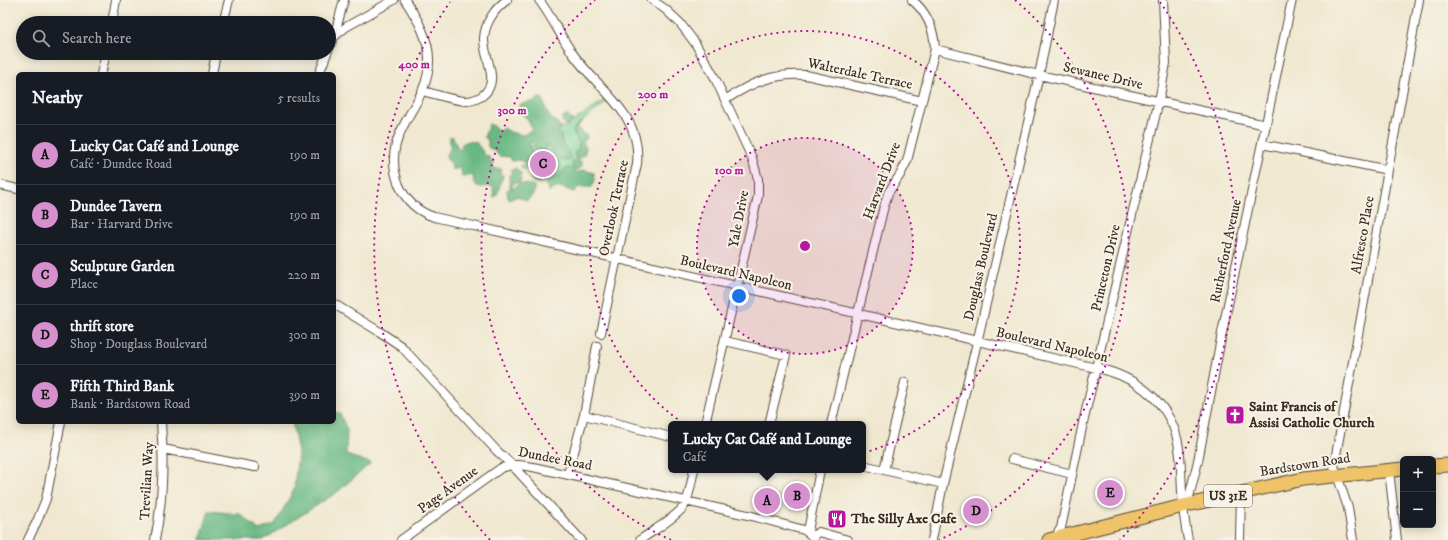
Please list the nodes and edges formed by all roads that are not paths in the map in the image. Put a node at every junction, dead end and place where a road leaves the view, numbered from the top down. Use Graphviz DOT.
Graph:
graph roads {
  1 [pos="116,0"];
  2 [pos="229,0"];
  3 [pos="344,0"];
  4 [pos="394,0"];
  5 [pos="405,0"];
  6 [pos="507,0"];
  7 [pos="539,0"];
  8 [pos="652,0"];
  9 [pos="912,0"];
  10 [pos="1054,0"];
  11 [pos="1163,0"];
  12 [pos="1292,0"];
  13 [pos="1419,0"];
  14 [pos="113,16"];
  15 [pos="225,16"];
  16 [pos="336,30"];
  17 [pos="336,35"];
  18 [pos="935,49"];
  19 [pos="105,60"];
  20 [pos="215,60"];
  21 [pos="325,60"];
  22 [pos="102,72"];
  23 [pos="212,72"];
  24 [pos="321,72"];
  25 [pos="1039,75"];
  26 [pos="422,91"];
  27 [pos="725,100"];
  28 [pos="922,101"];
  29 [pos="1158,102"];
  30 [pos="1266,125"];
  31 [pos="1262,144"];
  32 [pos="1388,170"];
  33 [pos="0,185"];
  34 [pos="16,189"];
  35 [pos="616,259"];
  36 [pos="738,286"];
  37 [pos="336,305"];
  38 [pos="857,314"];
  39 [pos="600,333"];
  40 [pos="725,341"];
  41 [pos="977,341"];
  42 [pos="597,346"];
  43 [pos="1096,368"];
  44 [pos="905,382"];
  45 [pos="584,415"];
  46 [pos="706,421"];
  47 [pos="770,421"];
  48 [pos="832,421"];
  49 [pos="61,424"];
  50 [pos="162,424"];
  51 [pos="668,436"];
  52 [pos="163,449"];
  53 [pos="1012,459"];
  54 [pos="1448,465"];
  55 [pos="512,466"];
  56 [pos="866,466"];
  57 [pos="1436,466"];
  58 [pos="255,467"];
  59 [pos="1400,469"];
  60 [pos="884,470"];
  61 [pos="1389,470"];
  62 [pos="693,473"];
  63 [pos="818,473"];
  64 [pos="568,474"];
  65 [pos="1072,474"];
  66 [pos="1336,475"];
  67 [pos="943,484"];
  68 [pos="1241,493"];
  69 [pos="687,501"];
  70 [pos="1183,506"];
  71 [pos="810,534"];
  72 [pos="28,540"];
  73 [pos="156,540"];
  74 [pos="401,540"];
  75 [pos="581,540"];
  76 [pos="640,540"];
  77 [pos="848,540"];
  78 [pos="932,540"];
  79 [pos="1053,540"];
  80 [pos="1188,540"];
  81 [pos="1240,540"];
  82 [pos="1353,540"];
  83 [pos="1397,540"];
  1 -- 14 [label="street"];
  2 -- 15 [label="street"];
  3 -- 16 [label="street"];
  4 -- 17 [label="street"];
  5 -- 26 [label="street, Boulevard Napoleon"];
  6 -- 26 [label="street"];
  7 -- 35 [label="street, Overlook Terrace"];
  8 -- 27 [label="street, Yale Drive"];
  9 -- 18 [label="street, Harvard Drive"];
  10 -- 25 [label="street, Douglass Boulevard"];
  11 -- 29 [label="street, Princeton Drive"];
  12 -- 30 [label="street, Rutherford Avenue"];
  13 -- 32 [label="street, Alfresco Place"];
  18 -- 25 [label="street, Sewanee Drive"];
  18 -- 28 [label="street, Harvard Drive"];
  19 -- 22 [label="street"];
  20 -- 23 [label="street"];
  21 -- 24 [label="street"];
  25 -- 29 [label="street, Sewanee Drive"];
  25 -- 41 [label="street, Douglass Boulevard"];
  26 -- 35 [label="street, Boulevard Napoleon"];
  27 -- 28 [label="street, Walterdale Terrace"];
  27 -- 36 [label="street, Yale Drive"];
  28 -- 38 [label="street, Harvard Drive"];
  29 -- 30 [label="street, Sewanee Drive"];
  29 -- 43 [label="street, Princeton Drive"];
  30 -- 31 [label="street, Rutherford Avenue"];
  31 -- 32 [label="street"];
  31 -- 70 [label="street, Rutherford Avenue"];
  32 -- 66 [label="street, Alfresco Place"];
  33 -- 34 [label="street"];
  35 -- 36 [label="street, Boulevard Napoleon"];
  35 -- 39 [label="street, Overlook Terrace"];
  36 -- 38 [label="street, Boulevard Napoleon"];
  36 -- 40 [label="street, Yale Drive"];
  37 -- 55 [label="street, Dundee Road"];
  38 -- 41 [label="street, Boulevard Napoleon"];
  38 -- 48 [label="street, Harvard Drive"];
  40 -- 46 [label="street, Yale Drive"];
  40 -- 47 [label="street"];
  41 -- 43 [label="street, Boulevard Napoleon"];
  41 -- 67 [label="street, Douglass Boulevard"];
  42 -- 45 [label="street"];
  43 -- 65 [label="street, Princeton Drive"];
  43 -- 70 [label="street, Boulevard Napoleon"];
  44 -- 60 [label="street"];
  45 -- 51 [label="street"];
  45 -- 64 [label="street"];
  49 -- 72 [label="street"];
  50 -- 52 [label="street, Trevilian Way"];
  52 -- 58 [label="street"];
  52 -- 73 [label="street, Trevilian Way"];
  53 -- 65 [label="street"];
  54 -- 57 [label="main road"];
  55 -- 64 [label="street, Dundee Road"];
  55 -- 74 [label="street, Page Avenue"];
  55 -- 75 [label="street"];
  56 -- 60 [label="street"];
  59 -- 61 [label="main road, Bardstown Road / US 31E"];
  60 -- 67 [label="street"];
  61 -- 66 [label="main road, Bardstown Road / US 31E"];
  61 -- 83 [label="street"];
  62 -- 69 [label="street"];
  63 -- 71 [label="street"];
  64 -- 69 [label="street, Dundee Road"];
  65 -- 79 [label="street, Princeton Drive"];
  66 -- 68 [label="main road, Bardstown Road / US 31E"];
  66 -- 82 [label="street, Alfresco Place"];
  67 -- 78 [label="street, Douglass Boulevard"];
  68 -- 70 [label="main road, Bardstown Road / US 31E"];
  68 -- 81 [label="street"];
  69 -- 71 [label="street, Dundee Road"];
  69 -- 76 [label="street"];
  70 -- 79 [label="main road, Bardstown Road / US 31E"];
  70 -- 80 [label="street, Boulevard Napoleon"];
  71 -- 77 [label="street, Dundee Road"];
}
